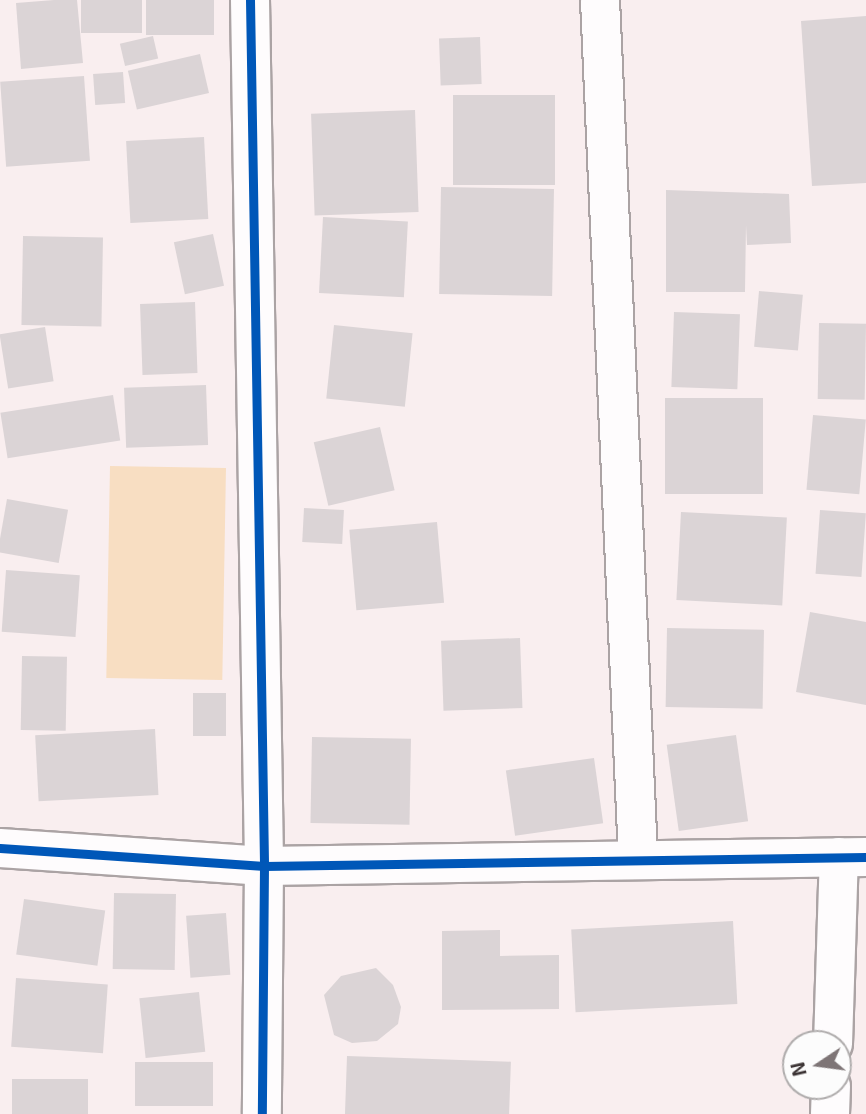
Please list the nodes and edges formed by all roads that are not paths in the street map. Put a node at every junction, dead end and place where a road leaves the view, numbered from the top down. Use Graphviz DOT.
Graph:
graph roads {
  1 [pos="250,0"];
  2 [pos="600,0"];
  3 [pos="0,848"];
  4 [pos="853,857"];
  5 [pos="638,858"];
  6 [pos="264,866"];
  7 [pos="834,1030"];
  8 [pos="262,1114"];
  1 -- 6 [label="street"];
  2 -- 5 [label="street"];
  3 -- 6 [label="street"];
  4 -- 5 [label="street"];
  4 -- 7 [label="street"];
  5 -- 6 [label="street"];
  6 -- 8 [label="street"];
}
